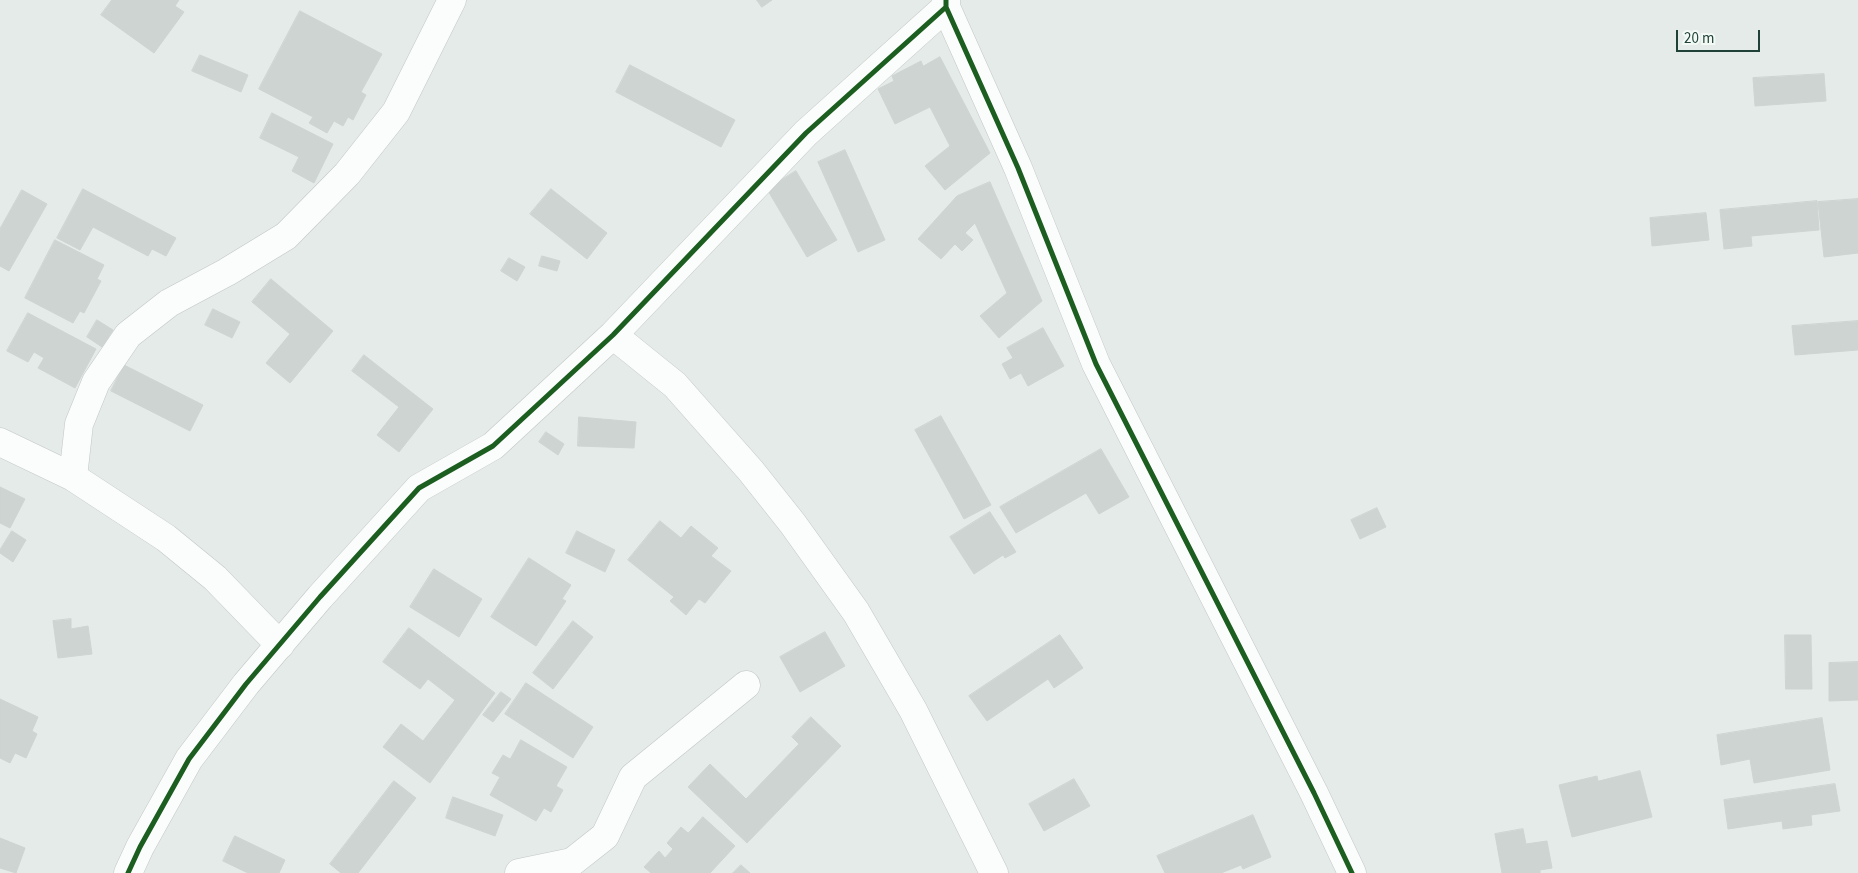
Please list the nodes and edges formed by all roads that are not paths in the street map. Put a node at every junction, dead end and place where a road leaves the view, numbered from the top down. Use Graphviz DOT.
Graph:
graph roads {
  1 [pos="452,0"];
  2 [pos="946,3"];
  3 [pos="612,335"];
  4 [pos="0,442"];
  5 [pos="73,477"];
  6 [pos="280,644"];
  7 [pos="746,685"];
  8 [pos="128,873"];
  9 [pos="519,873"];
  10 [pos="994,873"];
  11 [pos="1352,873"];
  1 -- 5 [label="street"];
  2 -- 3 [label="street"];
  2 -- 11 [label="street"];
  3 -- 6 [label="street"];
  3 -- 10 [label="street"];
  4 -- 5 [label="street"];
  5 -- 6 [label="street"];
  6 -- 8 [label="street"];
  7 -- 9 [label="street"];
}
